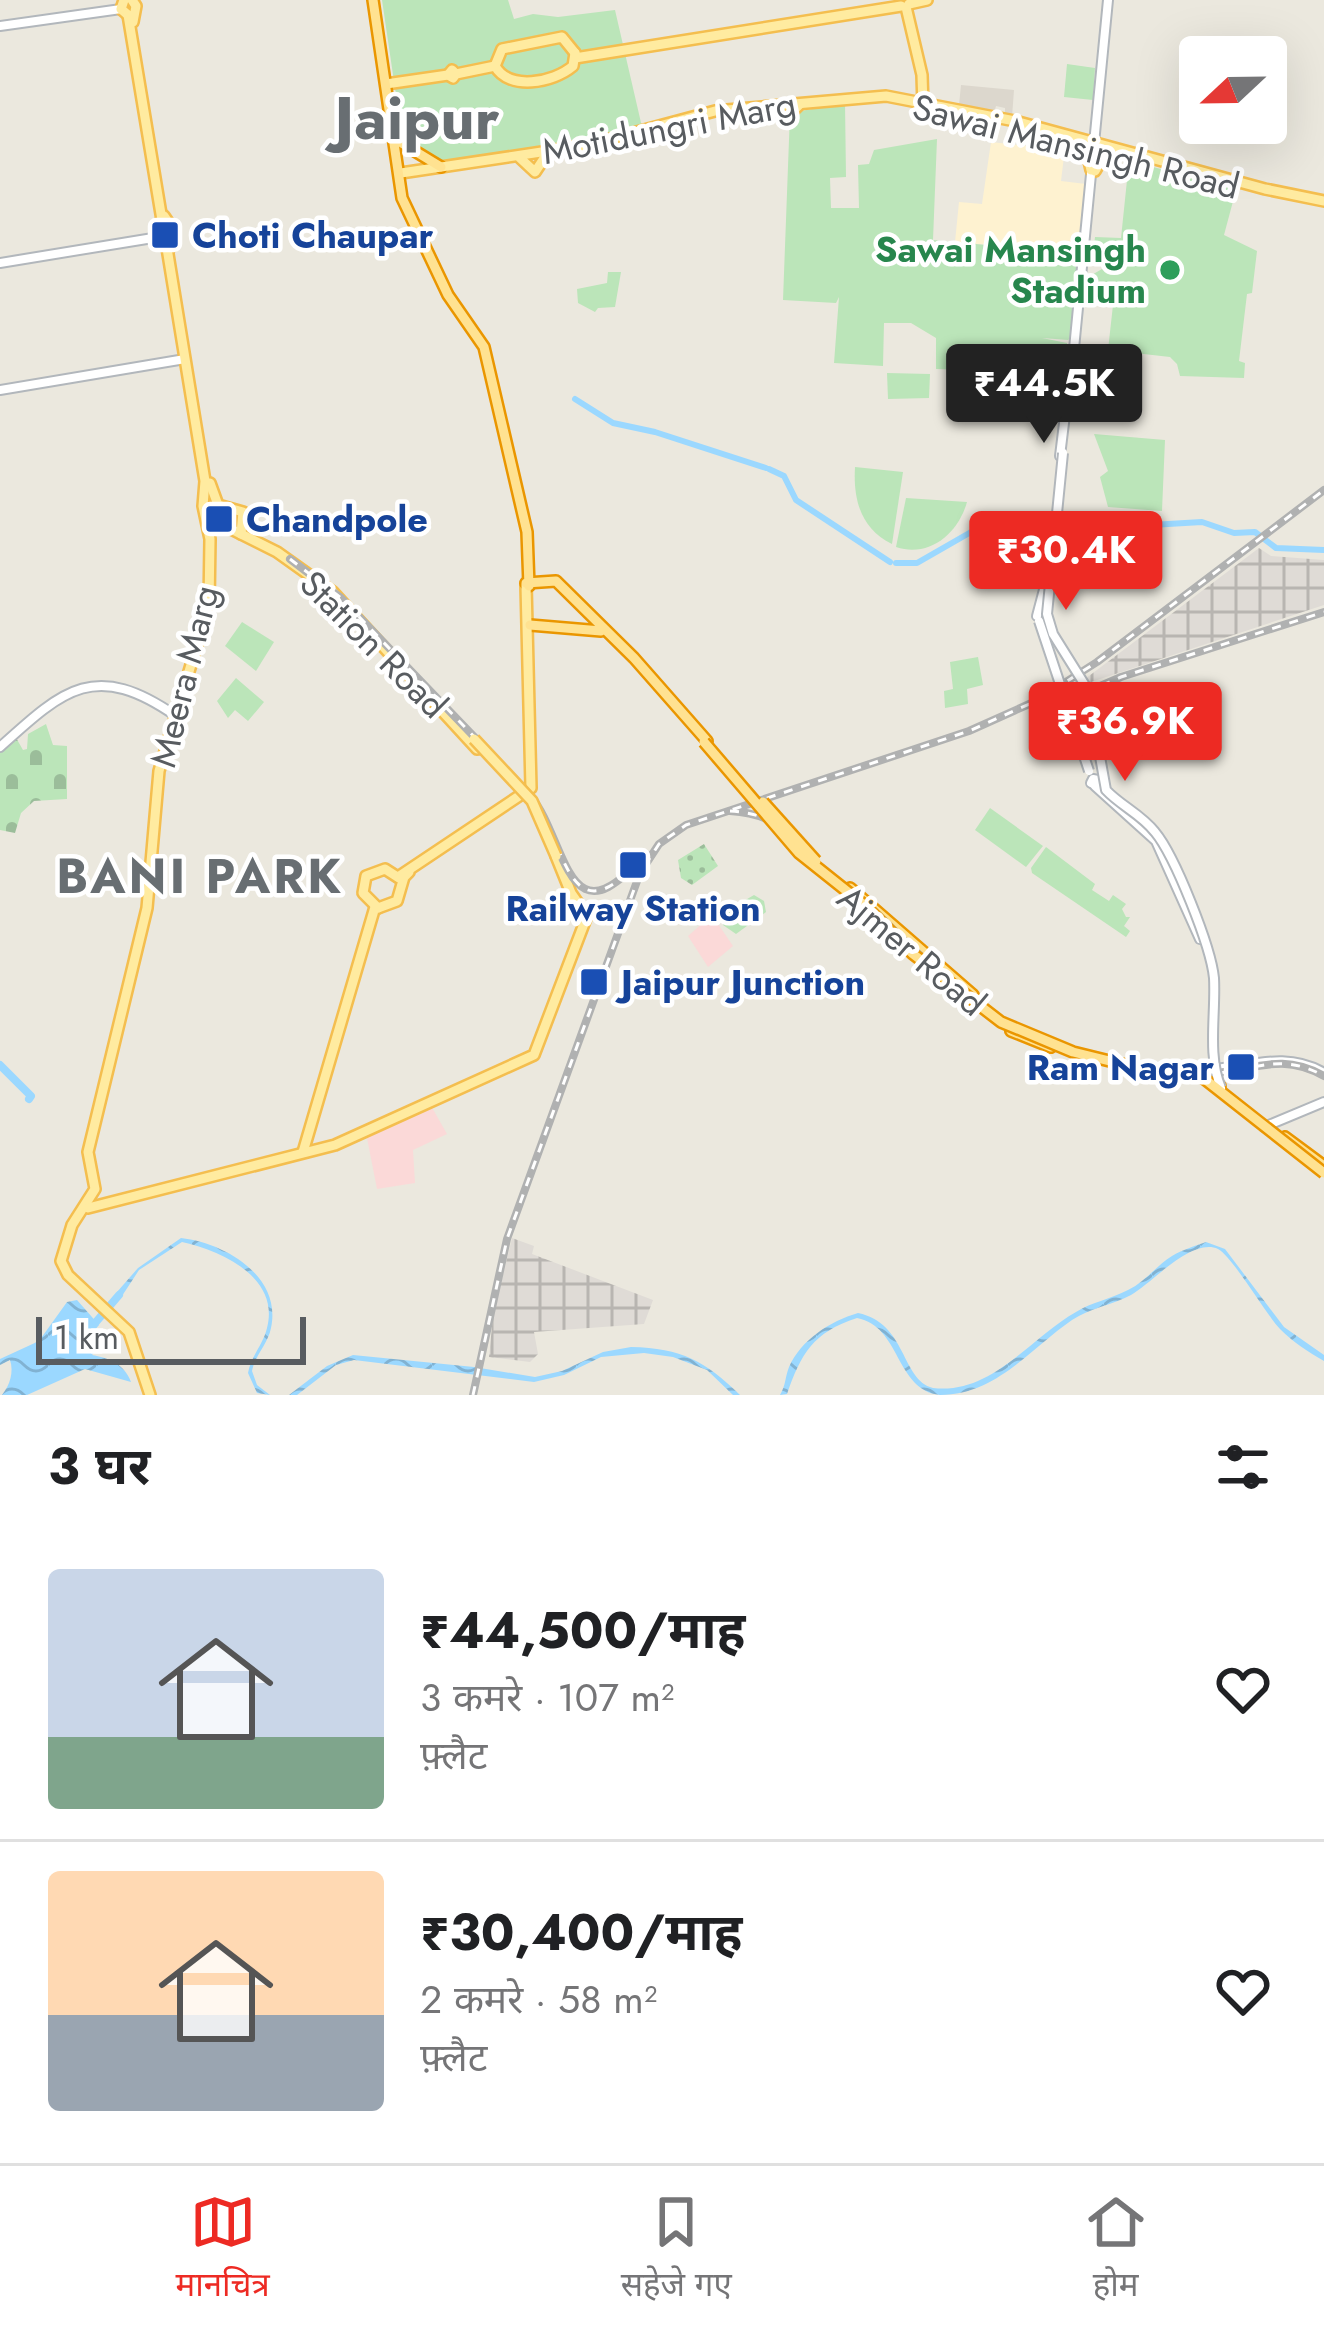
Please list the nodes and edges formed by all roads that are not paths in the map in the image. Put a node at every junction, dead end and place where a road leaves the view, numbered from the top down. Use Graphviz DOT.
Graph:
graph roads {
  1 [pos="375,0"];
  2 [pos="1109,0"];
  3 [pos="908,4"];
  4 [pos="127,7"];
  5 [pos="0,25"];
  6 [pos="575,56"];
  7 [pos="495,67"];
  8 [pos="388,88"];
  9 [pos="920,100"];
  10 [pos="800,104"];
  11 [pos="787,117"];
  12 [pos="1094,127"];
  13 [pos="1071,137"];
  14 [pos="396,139"];
  15 [pos="1094,143"];
  16 [pos="1117,152"];
  17 [pos="441,167"];
  18 [pos="1093,171"];
  19 [pos="404,179"];
  20 [pos="1324,203"];
  21 [pos="164,235"];
  22 [pos="0,263"];
  23 [pos="184,359"];
  24 [pos="1073,369"];
  25 [pos="1070,386"];
  26 [pos="0,390"];
  27 [pos="1069,416"];
  28 [pos="212,514"];
  29 [pos="1056,519"];
  30 [pos="241,532"];
  31 [pos="527,584"];
  32 [pos="528,619"];
  33 [pos="595,627"];
  34 [pos="175,715"];
  35 [pos="472,738"];
  36 [pos="3,745"];
  37 [pos="1095,777"];
  38 [pos="523,793"];
  39 [pos="1121,805"];
  40 [pos="765,807"];
  41 [pos="1163,848"];
  42 [pos="400,882"];
  43 [pos="569,892"];
  44 [pos="376,908"];
  45 [pos="1188,908"];
  46 [pos="582,917"];
  47 [pos="506,1066"];
  48 [pos="1210,1075"];
  49 [pos="1324,1075"];
  50 [pos="1324,1103"];
  51 [pos="1267,1127"];
  52 [pos="304,1148"];
  53 [pos="1324,1171"];
  54 [pos="94,1201"];
  55 [pos="105,1310"];
  56 [pos="147,1395"];
  1 -- 8 [label="highway"];
  2 -- 12 [label="main road"];
  2 -- 15 [label="main road"];
  3 -- 6 [label="main road"];
  3 -- 9 [label="main road"];
  4 -- 5 [label="main road"];
  4 -- 21 [label="main road"];
  6 -- 7 [label="main road"];
  6 -- 7 [label="main road"];
  7 -- 8 [label="main road"];
  8 -- 14 [label="highway"];
  9 -- 10 [label="main road, Sawai Mansingh Road"];
  9 -- 13 [label="main road, Sawai Mansingh Road"];
  9 -- 13 [label="main road"];
  9 -- 17 [label="main road, Motidungri Marg"];
  10 -- 11 [label="main road"];
  10 -- 19 [label="main road, Sawai Mansingh Road"];
  12 -- 13 [label="main road"];
  12 -- 15 [label="main road"];
  13 -- 15 [label="main road, Sawai Mansingh Road"];
  13 -- 18 [label="main road"];
  14 -- 17 [label="highway"];
  14 -- 19 [label="highway"];
  15 -- 16 [label="main road, Sawai Mansingh Road"];
  15 -- 18 [label="main road"];
  15 -- 20 [label="main road"];
  16 -- 18 [label="main road"];
  16 -- 20 [label="main road, Sawai Mansingh Road"];
  17 -- 19 [label="main road, Motidungri Marg"];
  18 -- 24 [label="main road"];
  19 -- 31 [label="highway"];
  21 -- 22 [label="main road"];
  21 -- 23 [label="main road"];
  21 -- 28 [label="main road"];
  23 -- 26 [label="main road"];
  23 -- 28 [label="main road"];
  24 -- 25 [label="main road"];
  24 -- 25 [label="main road"];
  25 -- 27 [label="main road"];
  25 -- 29 [label="main road"];
  27 -- 29 [label="main road"];
  27 -- 37 [label="main road, bridge"];
  28 -- 30 [label="main road"];
  28 -- 30 [label="main road"];
  28 -- 34 [label="main road, Meera Marg"];
  29 -- 37 [label="main road, bridge"];
  29 -- 45 [label="main road, bridge"];
  30 -- 35 [label="main road, Station Road"];
  30 -- 35 [label="main road, Station Road"];
  31 -- 32 [label="main road"];
  31 -- 33 [label="highway"];
  32 -- 33 [label="highway"];
  32 -- 38 [label="main road"];
  33 -- 40 [label="highway, bridge"];
  34 -- 36 [label="main road"];
  34 -- 54 [label="main road, Meera Marg"];
  34 -- 54 [label="main road, Meera Marg"];
  35 -- 38 [label="main road, Station Road"];
  35 -- 43 [label="main road, bridge"];
  37 -- 39 [label="main road"];
  37 -- 41 [label="main road, bridge"];
  37 -- 48 [label="main road, bridge"];
  38 -- 42 [label="main road"];
  38 -- 43 [label="main road, Station Road"];
  38 -- 43 [label="main road"];
  39 -- 45 [label="main road"];
  39 -- 48 [label="main road"];
  40 -- 48 [label="highway, bridge"];
  40 -- 48 [label="highway, Ajmer Road, bridge"];
  40 -- 53 [label="highway, bridge"];
  42 -- 44 [label="main road"];
  42 -- 44 [label="main road"];
  43 -- 46 [label="main road, Station Road"];
  44 -- 52 [label="main road"];
  45 -- 48 [label="main road"];
  46 -- 47 [label="main road"];
  46 -- 47 [label="main road"];
  47 -- 52 [label="main road"];
  48 -- 49 [label="main road"];
  48 -- 51 [label="highway, Ajmer Road"];
  48 -- 53 [label="highway, bridge"];
  50 -- 51 [label="main road"];
  51 -- 53 [label="highway, Ajmer Road"];
  52 -- 54 [label="main road"];
  54 -- 55 [label="main road, Meera Marg"];
  55 -- 56 [label="main road"];
  55 -- 56 [label="main road"];
}
